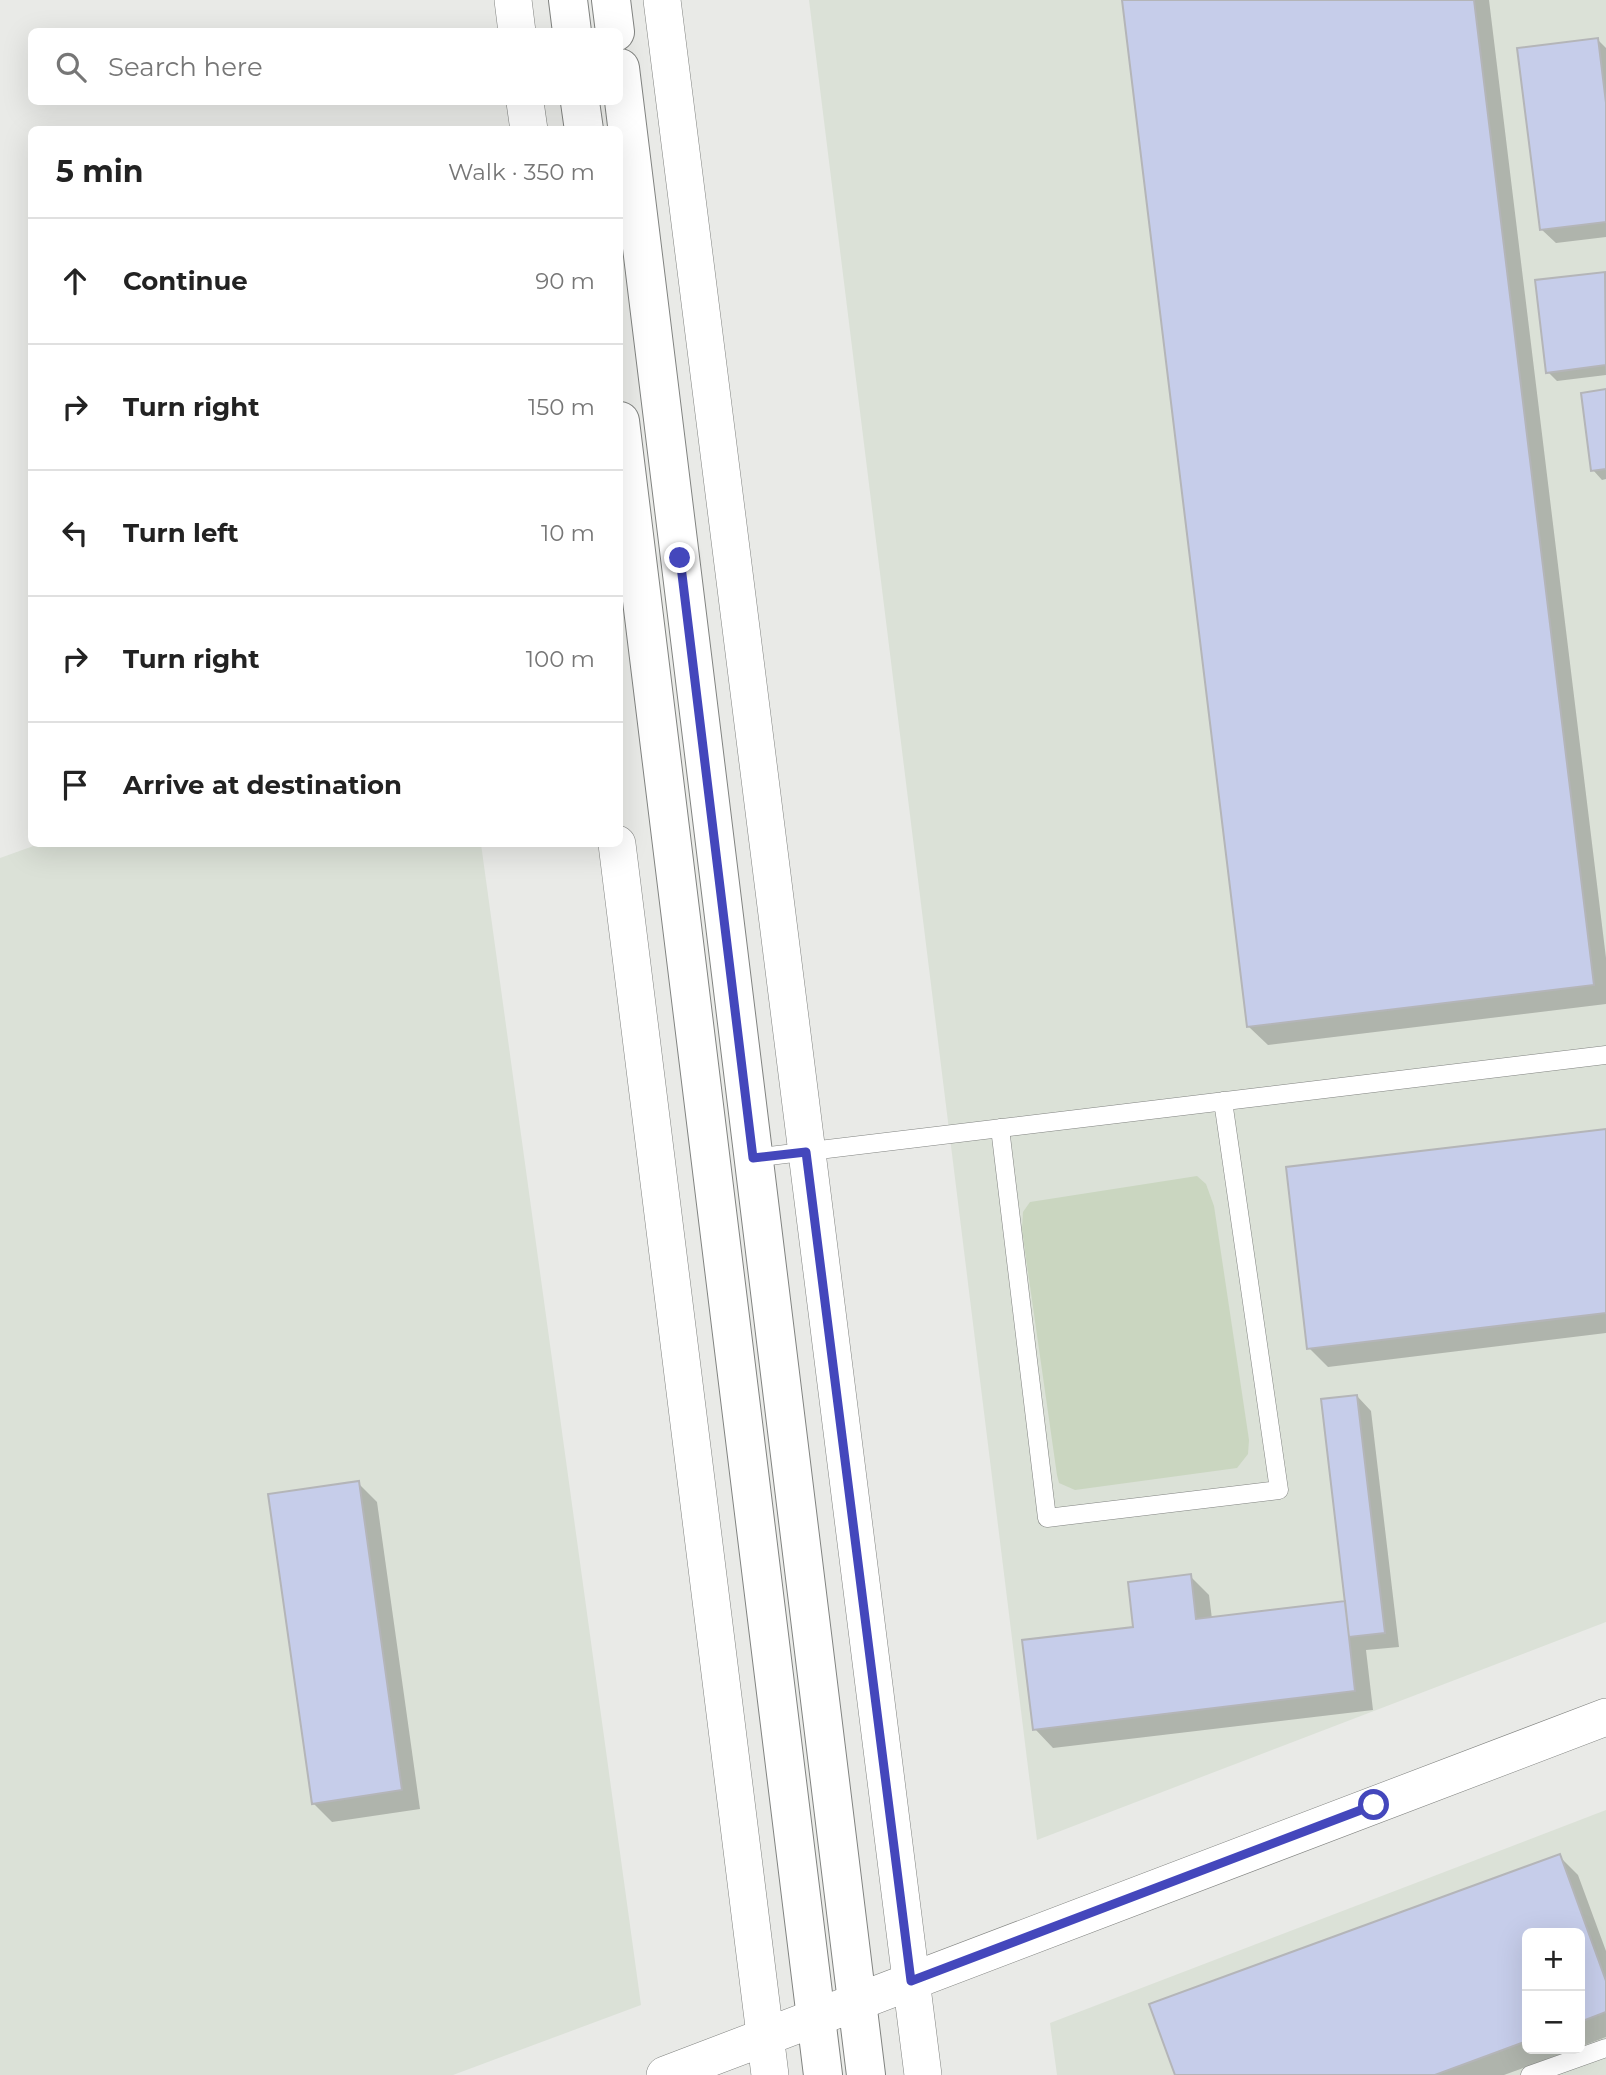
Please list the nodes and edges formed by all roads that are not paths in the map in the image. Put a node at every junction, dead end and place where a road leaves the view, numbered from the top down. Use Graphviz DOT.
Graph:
graph roads {
  1 [pos="513,0"];
  2 [pos="568,0"];
  3 [pos="611,0"];
  4 [pos="662,0"];
  5 [pos="516,28"];
  6 [pos="572,28"];
  7 [pos="614,28"];
  8 [pos="623,93"];
  9 [pos="525,105"];
  10 [pos="580,105"];
  11 [pos="528,126"];
  12 [pos="583,126"];
  13 [pos="623,445"];
  14 [pos="617,847"];
  15 [pos="1606,1055"];
  16 [pos="1223,1101"];
  17 [pos="1000,1128"];
  18 [pos="806,1152"];
  19 [pos="753,1158"];
  20 [pos="1606,1717"];
  21 [pos="911,1981"];
  22 [pos="857,2002"];
  23 [pos="816,2018"];
  24 [pos="765,2037"];
  25 [pos="1606,2048"];
  26 [pos="665,2075"];
  27 [pos="770,2075"];
  28 [pos="823,2075"];
  29 [pos="866,2075"];
  30 [pos="923,2075"];
  31 [pos="1530,2075"];
  1 -- 5 [label="street"];
  2 -- 6 [label="main road"];
  3 -- 7 [label="main road"];
  4 -- 18 [label="street"];
  8 -- 19 [label="main road"];
  9 -- 11 [label="street"];
  10 -- 12 [label="main road"];
  13 -- 23 [label="main road"];
  14 -- 24 [label="street"];
  15 -- 16 [label="lane"];
  16 -- 17 [label="lane"];
  16 -- 17 [label="lane"];
  17 -- 18 [label="lane"];
  18 -- 19 [label="lane"];
  18 -- 21 [label="street"];
  19 -- 22 [label="main road"];
  20 -- 21 [label="street"];
  21 -- 22 [label="street"];
  21 -- 30 [label="street"];
  22 -- 23 [label="street"];
  22 -- 29 [label="main road"];
  23 -- 24 [label="street"];
  23 -- 28 [label="main road"];
  24 -- 26 [label="street"];
  24 -- 27 [label="street"];
  25 -- 31 [label="lane"];
}
